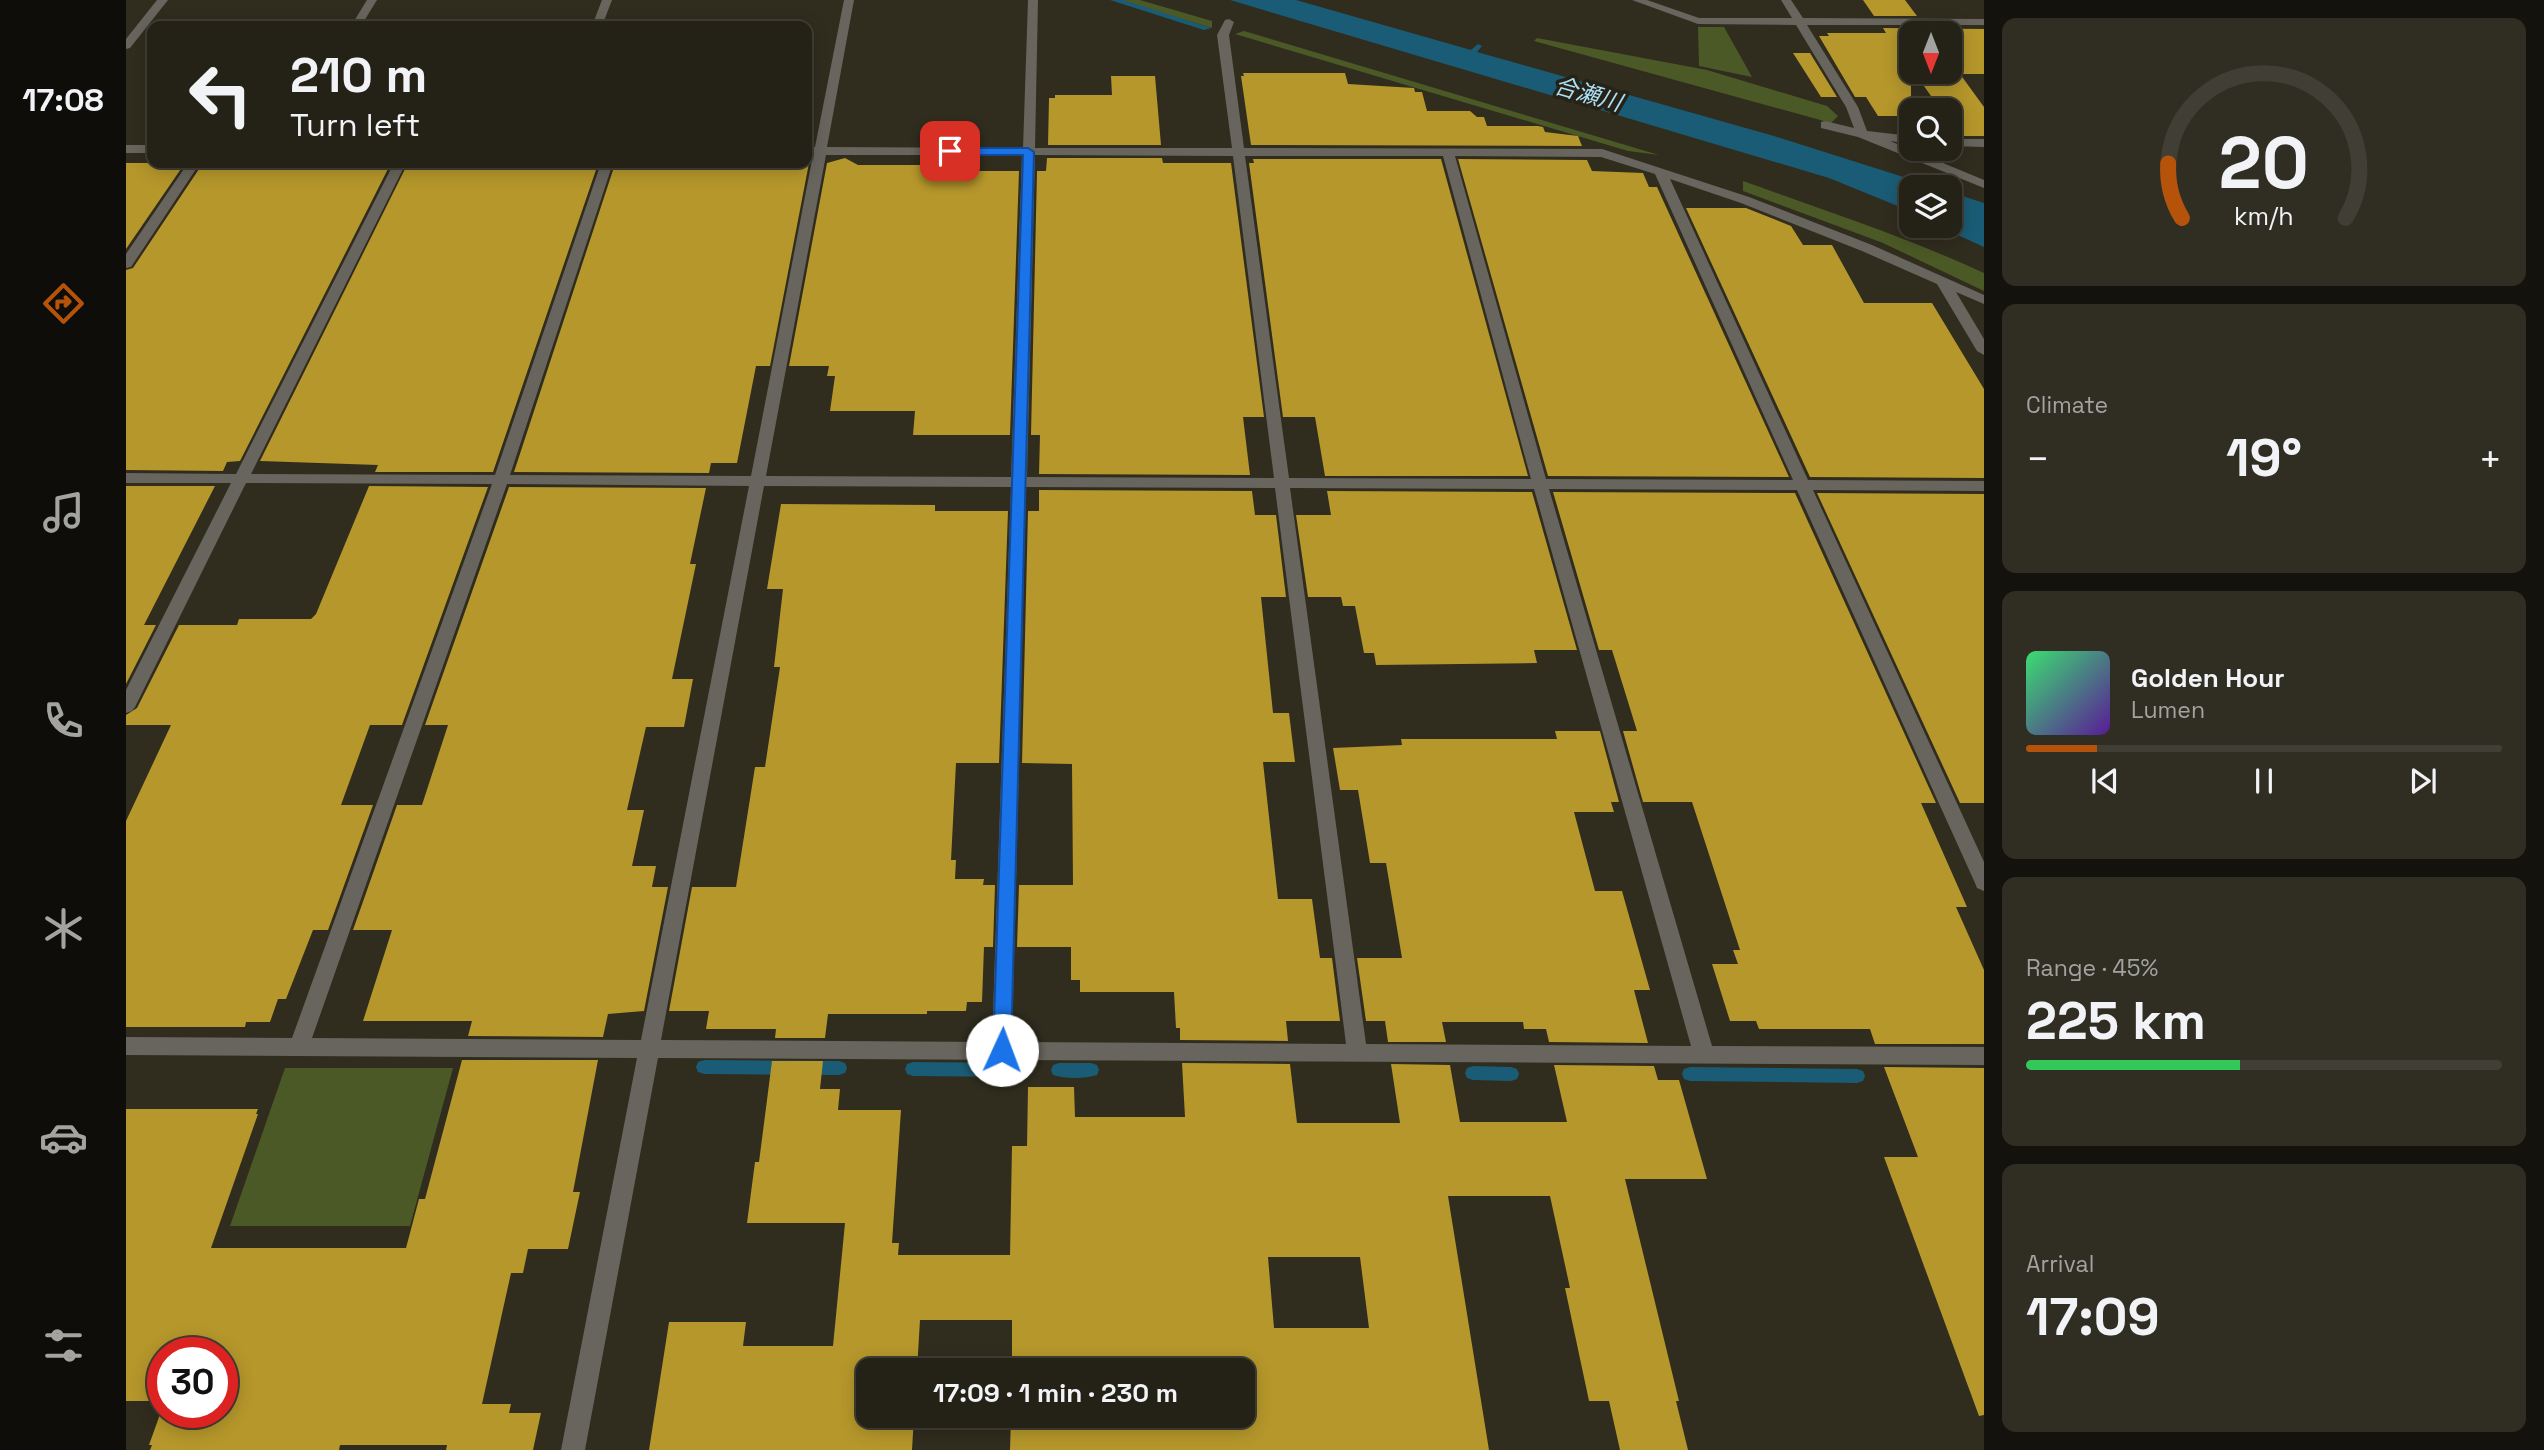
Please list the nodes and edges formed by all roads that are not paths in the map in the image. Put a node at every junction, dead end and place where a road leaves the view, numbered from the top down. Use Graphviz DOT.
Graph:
graph roads {
  1 [pos="163,0"];
  2 [pos="372,0"];
  3 [pos="607,0"];
  4 [pos="849,0"];
  5 [pos="1033,0"];
  6 [pos="1637,0"];
  7 [pos="1786,0"];
  8 [pos="359,21"];
  9 [pos="599,21"];
  10 [pos="1229,22"];
  11 [pos="1799,22"];
  12 [pos="1984,22"];
  13 [pos="126,46"];
  14 [pos="1825,125"];
  15 [pos="1861,134"];
  16 [pos="1899,139"];
  17 [pos="1962,143"];
  18 [pos="1984,143"];
  19 [pos="126,149"];
  20 [pos="147,149"];
  21 [pos="814,151"];
  22 [pos="1028,152"];
  23 [pos="1238,152"];
  24 [pos="1448,153"];
  25 [pos="191,168"];
  26 [pos="397,168"];
  27 [pos="605,168"];
  28 [pos="811,168"];
  29 [pos="1661,174"];
  30 [pos="1984,184"];
  31 [pos="126,264"];
  32 [pos="1942,281"];
  33 [pos="1984,300"];
  34 [pos="1984,351"];
  35 [pos="126,478"];
  36 [pos="240,478"];
  37 [pos="501,480"];
  38 [pos="758,480"];
  39 [pos="1018,482"];
  40 [pos="1282,483"];
  41 [pos="1539,484"];
  42 [pos="1803,485"];
  43 [pos="1984,486"];
  44 [pos="126,707"];
  45 [pos="1984,883"];
  46 [pos="126,1046"];
  47 [pos="299,1046"];
  48 [pos="652,1049"];
  49 [pos="1002,1050"];
  50 [pos="1357,1053"];
  51 [pos="1704,1055"];
  52 [pos="1984,1056"];
  53 [pos="573,1450"];
  1 -- 13 [label="street"];
  2 -- 8 [label="street"];
  3 -- 9 [label="street"];
  4 -- 21 [label="street"];
  5 -- 22 [label="street"];
  6 -- 11 [label="street"];
  7 -- 11 [label="street"];
  10 -- 23 [label="street"];
  11 -- 12 [label="street"];
  11 -- 15 [label="street"];
  14 -- 15 [label="street"];
  15 -- 16 [label="street"];
  15 -- 30 [label="street"];
  17 -- 18 [label="street"];
  19 -- 20 [label="street"];
  21 -- 22 [label="street"];
  22 -- 23 [label="street"];
  22 -- 39 [label="street"];
  23 -- 24 [label="street"];
  23 -- 40 [label="street"];
  24 -- 29 [label="street"];
  24 -- 41 [label="street"];
  25 -- 31 [label="street"];
  26 -- 36 [label="street"];
  27 -- 37 [label="street"];
  28 -- 38 [label="street"];
  29 -- 32 [label="street"];
  29 -- 42 [label="street"];
  32 -- 33 [label="street"];
  32 -- 34 [label="street"];
  35 -- 36 [label="street"];
  36 -- 37 [label="street"];
  36 -- 44 [label="street"];
  37 -- 38 [label="street"];
  37 -- 47 [label="street"];
  38 -- 39 [label="street"];
  38 -- 48 [label="street"];
  39 -- 40 [label="street"];
  39 -- 49 [label="street"];
  40 -- 41 [label="street"];
  40 -- 50 [label="street"];
  41 -- 42 [label="street"];
  41 -- 51 [label="street"];
  42 -- 43 [label="street"];
  42 -- 45 [label="street"];
  46 -- 47 [label="street"];
  47 -- 48 [label="street"];
  48 -- 49 [label="street"];
  48 -- 53 [label="street"];
  49 -- 50 [label="street"];
  50 -- 51 [label="street"];
  51 -- 52 [label="street"];
}
